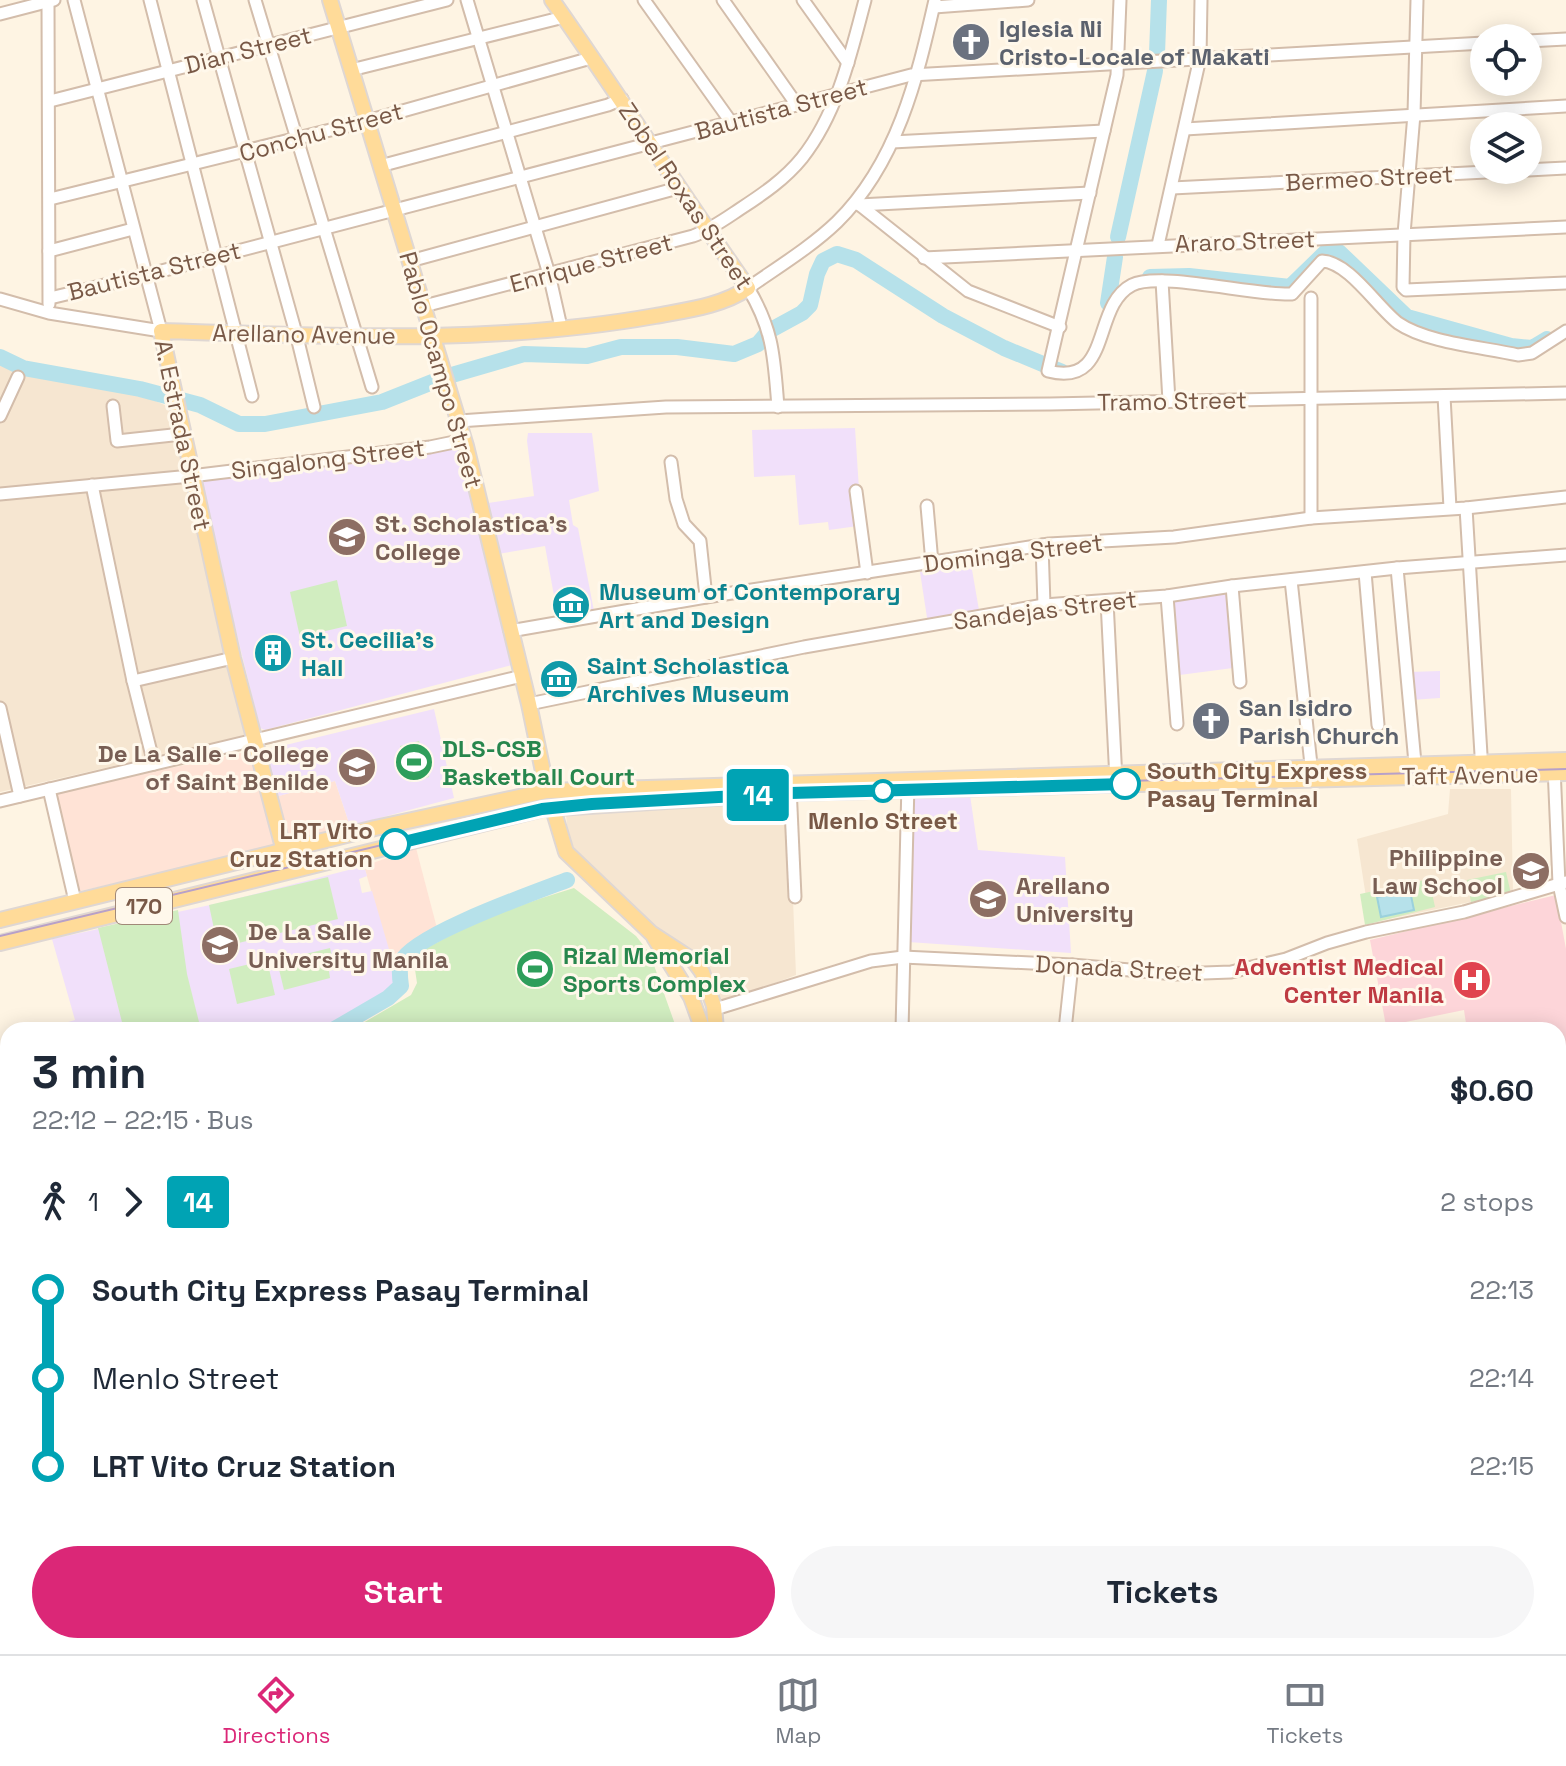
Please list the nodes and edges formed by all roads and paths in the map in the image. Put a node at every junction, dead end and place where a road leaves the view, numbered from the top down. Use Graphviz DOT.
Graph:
graph roads {
  1 [pos="74,0"];
  2 [pos="150,0"];
  3 [pos="203,0"];
  4 [pos="255,0"];
  5 [pos="330,0"];
  6 [pos="447,0"];
  7 [pos="467,0"];
  8 [pos="552,0"];
  9 [pos="644,0"];
  10 [pos="723,0"];
  11 [pos="803,0"];
  12 [pos="865,0"];
  13 [pos="1028,0"];
  14 [pos="1120,0"];
  15 [pos="1201,0"];
  16 [pos="1417,0"];
  17 [pos="51,1"];
  18 [pos="934,3"];
  19 [pos="0,14"];
  20 [pos="564,17"];
  21 [pos="339,26"];
  22 [pos="479,38"];
  23 [pos="1566,39"];
  24 [pos="1542,40"];
  25 [pos="269,44"];
  26 [pos="1470,44"];
  27 [pos="1417,46"];
  28 [pos="220,58"];
  29 [pos="591,58"];
  30 [pos="1200,58"];
  31 [pos="1118,62"];
  32 [pos="848,63"];
  33 [pos="351,70"];
  34 [pos="167,71"];
  35 [pos="917,75"];
  36 [pos="493,85"];
  37 [pos="96,89"];
  38 [pos="836,95"];
  39 [pos="622,99"];
  40 [pos="50,101"];
  41 [pos="797,105"];
  42 [pos="1566,106"];
  43 [pos="1414,114"];
  44 [pos="367,121"];
  45 [pos="731,122"];
  46 [pos="1185,129"];
  47 [pos="1104,131"];
  48 [pos="507,133"];
  49 [pos="296,139"];
  50 [pos="892,142"];
  51 [pos="648,145"];
  52 [pos="246,152"];
  53 [pos="192,166"];
  54 [pos="380,166"];
  55 [pos="1566,168"];
  56 [pos="520,176"];
  57 [pos="1408,176"];
  58 [pos="121,183"];
  59 [pos="678,188"];
  60 [pos="1172,188"];
  61 [pos="1090,193"];
  62 [pos="50,199"];
  63 [pos="857,203"];
  64 [pos="393,209"];
  65 [pos="323,227"];
  66 [pos="534,227"];
  67 [pos="1566,227"];
  68 [pos="133,229"];
  69 [pos="708,230"];
  70 [pos="1404,234"];
  71 [pos="270,242"];
  72 [pos="1158,245"];
  73 [pos="49,251"];
  74 [pos="1077,251"];
  75 [pos="215,257"];
  76 [pos="924,258"];
  77 [pos="410,261"];
  78 [pos="549,274"];
  79 [pos="146,275"];
  80 [pos="1162,281"];
  81 [pos="1566,283"];
  82 [pos="748,288"];
  83 [pos="50,298"];
  84 [pos="1311,298"];
  85 [pos="0,299"];
  86 [pos="424,306"];
  87 [pos="49,313"];
  88 [pos="561,327"];
  89 [pos="1060,327"];
  90 [pos="161,331"];
  91 [pos="1566,331"];
  92 [pos="237,334"];
  93 [pos="433,336"];
  94 [pos="297,337"];
  95 [pos="358,338"];
  96 [pos="18,377"];
  97 [pos="372,387"];
  98 [pos="1566,393"];
  99 [pos="252,396"];
  100 [pos="1444,396"];
  101 [pos="1311,399"];
  102 [pos="1169,401"];
  103 [pos="113,406"];
  104 [pos="314,407"];
  105 [pos="778,407"];
  106 [pos="0,416"];
  107 [pos="459,421"];
  108 [pos="182,434"];
  109 [pos="464,440"];
  110 [pos="671,462"];
  111 [pos="191,476"];
  112 [pos="92,485"];
  113 [pos="856,491"];
  114 [pos="0,494"];
  115 [pos="1566,497"];
  116 [pos="927,506"];
  117 [pos="1450,508"];
  118 [pos="1466,508"];
  119 [pos="1311,518"];
  120 [pos="1042,545"];
  121 [pos="1566,555"];
  122 [pos="1469,562"];
  123 [pos="932,563"];
  124 [pos="1397,568"];
  125 [pos="1365,572"];
  126 [pos="867,573"];
  127 [pos="1291,580"];
  128 [pos="1232,586"];
  129 [pos="1167,596"];
  130 [pos="706,597"];
  131 [pos="1107,601"];
  132 [pos="1044,605"];
  133 [pos="510,631"];
  134 [pos="233,658"];
  135 [pos="522,676"];
  136 [pos="133,681"];
  137 [pos="1240,682"];
  138 [pos="529,704"];
  139 [pos="0,708"];
  140 [pos="1177,724"];
  141 [pos="1378,725"];
  142 [pos="254,741"];
  143 [pos="1415,763"];
  144 [pos="154,764"];
  145 [pos="1560,766"];
  146 [pos="1482,768"];
  147 [pos="543,769"];
  148 [pos="1374,770"];
  149 [pos="1308,772"];
  150 [pos="1116,778"];
  151 [pos="908,784"];
  152 [pos="790,788"];
  153 [pos="49,789"];
  154 [pos="547,791"];
  155 [pos="581,791"];
  156 [pos="20,796"];
  157 [pos="0,801"];
  158 [pos="553,809"];
  159 [pos="284,851"];
  160 [pos="288,871"];
  161 [pos="1563,883"];
  162 [pos="137,887"];
  163 [pos="795,897"];
  164 [pos="75,901"];
  165 [pos="144,906"];
  166 [pos="1566,917"];
  167 [pos="0,920"];
  168 [pos="651,933"];
  169 [pos="0,943"];
  170 [pos="903,957"];
  171 [pos="694,961"];
  172 [pos="1072,965"];
  173 [pos="677,974"];
  174 [pos="709,1022"];
  175 [pos="710,1022"];
  176 [pos="718,1022"];
  177 [pos="902,1022"];
  178 [pos="1066,1022"];
  1 -- 37 [label="street, A. Estrada Street"];
  2 -- 34 [label="street"];
  3 -- 28 [label="street"];
  4 -- 25 [label="street"];
  5 -- 21 [label="main road, Pablo Ocampo Street"];
  6 -- 21 [label="street, Dian Street"];
  7 -- 22 [label="street"];
  8 -- 20 [label="main road, Zobel Roxas Street"];
  9 -- 45 [label="street"];
  10 -- 41 [label="street"];
  11 -- 32 [label="street"];
  12 -- 32 [label="street, Enrique Street"];
  13 -- 18 [label="street"];
  14 -- 31 [label="street"];
  15 -- 30 [label="street"];
  16 -- 27 [label="street"];
  17 -- 19 [label="street"];
  17 -- 40 [label="street"];
  18 -- 35 [label="street"];
  20 -- 22 [label="street"];
  20 -- 29 [label="main road, Zobel Roxas Street"];
  21 -- 25 [label="street, Dian Street"];
  21 -- 33 [label="main road, Pablo Ocampo Street"];
  22 -- 33 [label="street"];
  22 -- 36 [label="street"];
  23 -- 24 [label="street"];
  25 -- 28 [label="street, Dian Street"];
  25 -- 49 [label="street"];
  26 -- 27 [label="street, Bautista Street"];
  27 -- 30 [label="street, Bautista Street"];
  27 -- 43 [label="street"];
  28 -- 34 [label="street, Dian Street"];
  28 -- 52 [label="street"];
  29 -- 36 [label="street, Conchu Street"];
  29 -- 39 [label="main road, Zobel Roxas Street"];
  30 -- 31 [label="street, Bautista Street"];
  30 -- 46 [label="street"];
  31 -- 35 [label="street, Bautista Street"];
  31 -- 47 [label="street"];
  32 -- 38 [label="street, Enrique Street"];
  33 -- 44 [label="main road, Pablo Ocampo Street"];
  34 -- 37 [label="street, Dian Street"];
  34 -- 53 [label="street"];
  35 -- 38 [label="street, Bautista Street"];
  35 -- 50 [label="street"];
  36 -- 44 [label="street, Conchu Street"];
  36 -- 48 [label="street"];
  37 -- 40 [label="street, Dian Street"];
  37 -- 58 [label="street, A. Estrada Street"];
  38 -- 41 [label="street, Bautista Street"];
  38 -- 69 [label="street, Enrique Street"];
  39 -- 48 [label="street"];
  39 -- 51 [label="main road, Zobel Roxas Street"];
  40 -- 62 [label="street"];
  41 -- 45 [label="street, Bautista Street"];
  42 -- 43 [label="street"];
  43 -- 46 [label="street"];
  43 -- 57 [label="street"];
  44 -- 49 [label="street, Conchu Street"];
  44 -- 54 [label="main road, Pablo Ocampo Street"];
  45 -- 51 [label="street, Bautista Street"];
  46 -- 60 [label="street"];
  47 -- 50 [label="street"];
  47 -- 61 [label="street"];
  48 -- 54 [label="street"];
  48 -- 56 [label="street"];
  49 -- 52 [label="street, Conchu Street"];
  49 -- 65 [label="street"];
  50 -- 63 [label="street"];
  51 -- 56 [label="street, Bautista Street"];
  51 -- 59 [label="main road, Zobel Roxas Street"];
  52 -- 53 [label="street, Conchu Street"];
  52 -- 71 [label="street"];
  53 -- 58 [label="street, Conchu Street"];
  53 -- 75 [label="street"];
  54 -- 64 [label="main road, Pablo Ocampo Street"];
  55 -- 57 [label="street, Bermeo Street"];
  56 -- 64 [label="street, Bautista Street"];
  56 -- 66 [label="street"];
  57 -- 60 [label="street, Bermeo Street"];
  57 -- 70 [label="street"];
  58 -- 62 [label="street, Conchu Street"];
  58 -- 68 [label="street, A. Estrada Street"];
  59 -- 66 [label="street"];
  59 -- 69 [label="main road, Zobel Roxas Street"];
  60 -- 72 [label="street"];
  61 -- 63 [label="street"];
  61 -- 74 [label="street"];
  62 -- 73 [label="street"];
  63 -- 76 [label="street"];
  63 -- 82 [label="street"];
  64 -- 65 [label="street, Bautista Street"];
  64 -- 77 [label="main road, Pablo Ocampo Street"];
  65 -- 71 [label="street, Bautista Street"];
  65 -- 95 [label="street"];
  66 -- 77 [label="street"];
  66 -- 78 [label="street"];
  67 -- 70 [label="street, Araro Street"];
  68 -- 73 [label="street"];
  68 -- 79 [label="street, A. Estrada Street"];
  69 -- 78 [label="street, Enrique Street"];
  69 -- 82 [label="main road, Zobel Roxas Street"];
  70 -- 72 [label="street, Araro Street"];
  70 -- 81 [label="street"];
  71 -- 75 [label="street, Bautista Street"];
  71 -- 94 [label="street"];
  72 -- 74 [label="street, Araro Street"];
  73 -- 83 [label="street"];
  74 -- 76 [label="street, Araro Street"];
  74 -- 89 [label="street"];
  75 -- 79 [label="street, Bautista Street"];
  75 -- 92 [label="street"];
  76 -- 89 [label="street"];
  77 -- 86 [label="main road, Pablo Ocampo Street"];
  78 -- 86 [label="street, Enrique Street"];
  78 -- 88 [label="street"];
  79 -- 83 [label="street, Bautista Street"];
  79 -- 90 [label="street, A. Estrada Street"];
  80 -- 89 [label="street"];
  80 -- 91 [label="street"];
  80 -- 102 [label="street"];
  82 -- 88 [label="main road, Arellano Avenue"];
  82 -- 105 [label="street, Zobel Roxas Street"];
  83 -- 87 [label="street"];
  84 -- 101 [label="street"];
  85 -- 87 [label="street, Arellano Avenue"];
  86 -- 93 [label="main road, Pablo Ocampo Street"];
  87 -- 90 [label="street, Arellano Avenue"];
  88 -- 93 [label="main road, Arellano Avenue"];
  90 -- 92 [label="main road, Arellano Avenue"];
  90 -- 108 [label="main road, A. Estrada Street"];
  92 -- 94 [label="main road, Arellano Avenue"];
  92 -- 99 [label="street"];
  93 -- 95 [label="main road, Arellano Avenue"];
  93 -- 107 [label="main road, Pablo Ocampo Street"];
  94 -- 95 [label="main road, Arellano Avenue"];
  94 -- 104 [label="street"];
  95 -- 97 [label="street"];
  96 -- 106 [label="street"];
  98 -- 100 [label="street, Tramo Street"];
  100 -- 101 [label="street, Tramo Street"];
  100 -- 117 [label="street"];
  101 -- 102 [label="street, Tramo Street"];
  101 -- 119 [label="street"];
  102 -- 105 [label="street, Tramo Street"];
  103 -- 108 [label="street"];
  105 -- 107 [label="street, Tramo Street"];
  107 -- 109 [label="main road, Pablo Ocampo Street"];
  108 -- 111 [label="main road, A. Estrada Street"];
  109 -- 111 [label="street, Singalong Street"];
  109 -- 133 [label="main road, Pablo Ocampo Street"];
  110 -- 130 [label="street"];
  111 -- 112 [label="street, Singalong Street"];
  111 -- 134 [label="main road, A. Estrada Street"];
  112 -- 114 [label="street, Singalong Street"];
  112 -- 136 [label="street"];
  113 -- 126 [label="street"];
  115 -- 118 [label="street, Dominga Street"];
  116 -- 123 [label="street"];
  117 -- 118 [label="street, Dominga Street"];
  117 -- 119 [label="street, Dominga Street"];
  118 -- 122 [label="street"];
  119 -- 120 [label="street, Dominga Street"];
  120 -- 123 [label="street, Dominga Street"];
  120 -- 132 [label="street"];
  121 -- 122 [label="street, Sandejas Street"];
  122 -- 124 [label="street, Sandejas Street"];
  122 -- 146 [label="street"];
  123 -- 126 [label="street, Dominga Street"];
  124 -- 125 [label="street, Sandejas Street"];
  124 -- 143 [label="street"];
  125 -- 127 [label="street, Sandejas Street"];
  125 -- 141 [label="street"];
  126 -- 130 [label="street, Dominga Street"];
  127 -- 128 [label="street, Sandejas Street"];
  127 -- 149 [label="street"];
  128 -- 129 [label="street, Sandejas Street"];
  128 -- 137 [label="street"];
  129 -- 131 [label="street, Sandejas Street"];
  129 -- 140 [label="street"];
  130 -- 133 [label="street, Dominga Street"];
  131 -- 132 [label="street, Sandejas Street"];
  131 -- 150 [label="street"];
  132 -- 138 [label="street, Sandejas Street"];
  133 -- 135 [label="main road, Pablo Ocampo Street"];
  134 -- 136 [label="street"];
  134 -- 142 [label="main road, A. Estrada Street"];
  135 -- 138 [label="main road, Pablo Ocampo Street"];
  135 -- 142 [label="street"];
  136 -- 144 [label="street"];
  138 -- 147 [label="main road, Pablo Ocampo Street"];
  139 -- 156 [label="street"];
  142 -- 144 [label="street"];
  142 -- 159 [label="main road, A. Estrada Street"];
  143 -- 146 [label="main road, Taft Avenue / 170"];
  143 -- 148 [label="main road, Taft Avenue / 170"];
  144 -- 153 [label="street"];
  145 -- 146 [label="main road, Taft Avenue / 170"];
  145 -- 161 [label="street"];
  146 -- 148 [label="main road, Taft Avenue / 170"];
  147 -- 154 [label="main road, Pablo Ocampo Street"];
  147 -- 155 [label="main road"];
  148 -- 149 [label="main road, Taft Avenue / 170"];
  149 -- 150 [label="main road, Taft Avenue / 170"];
  150 -- 151 [label="main road, Taft Avenue / 170"];
  151 -- 152 [label="main road, Taft Avenue / 170"];
  151 -- 170 [label="street"];
  152 -- 155 [label="main road, Taft Avenue / 170"];
  152 -- 158 [label="main road, Taft Avenue / 170"];
  152 -- 163 [label="street"];
  153 -- 156 [label="street"];
  153 -- 164 [label="street"];
  154 -- 155 [label="main road, Taft Avenue / 170"];
  154 -- 159 [label="main road, Taft Avenue / 170"];
  156 -- 157 [label="street"];
  158 -- 160 [label="main road, Taft Avenue / 170"];
  158 -- 168 [label="main road"];
  159 -- 160 [label="main road, A. Estrada Street"];
  159 -- 162 [label="main road, Taft Avenue / 170"];
  160 -- 165 [label="main road, Taft Avenue / 170"];
  161 -- 166 [label="street"];
  161 -- 172 [label="street, Donada Street"];
  162 -- 164 [label="main road, Taft Avenue / 170"];
  162 -- 165 [label="main road"];
  164 -- 167 [label="main road, Taft Avenue / 170"];
  165 -- 169 [label="main road, Taft Avenue / 170"];
  168 -- 171 [label="main road"];
  168 -- 173 [label="main road"];
  170 -- 172 [label="street, Donada Street"];
  170 -- 176 [label="street, Donada Street"];
  170 -- 177 [label="street"];
  171 -- 173 [label="main road"];
  171 -- 175 [label="main road"];
  172 -- 178 [label="street"];
  173 -- 174 [label="main road"];
}
